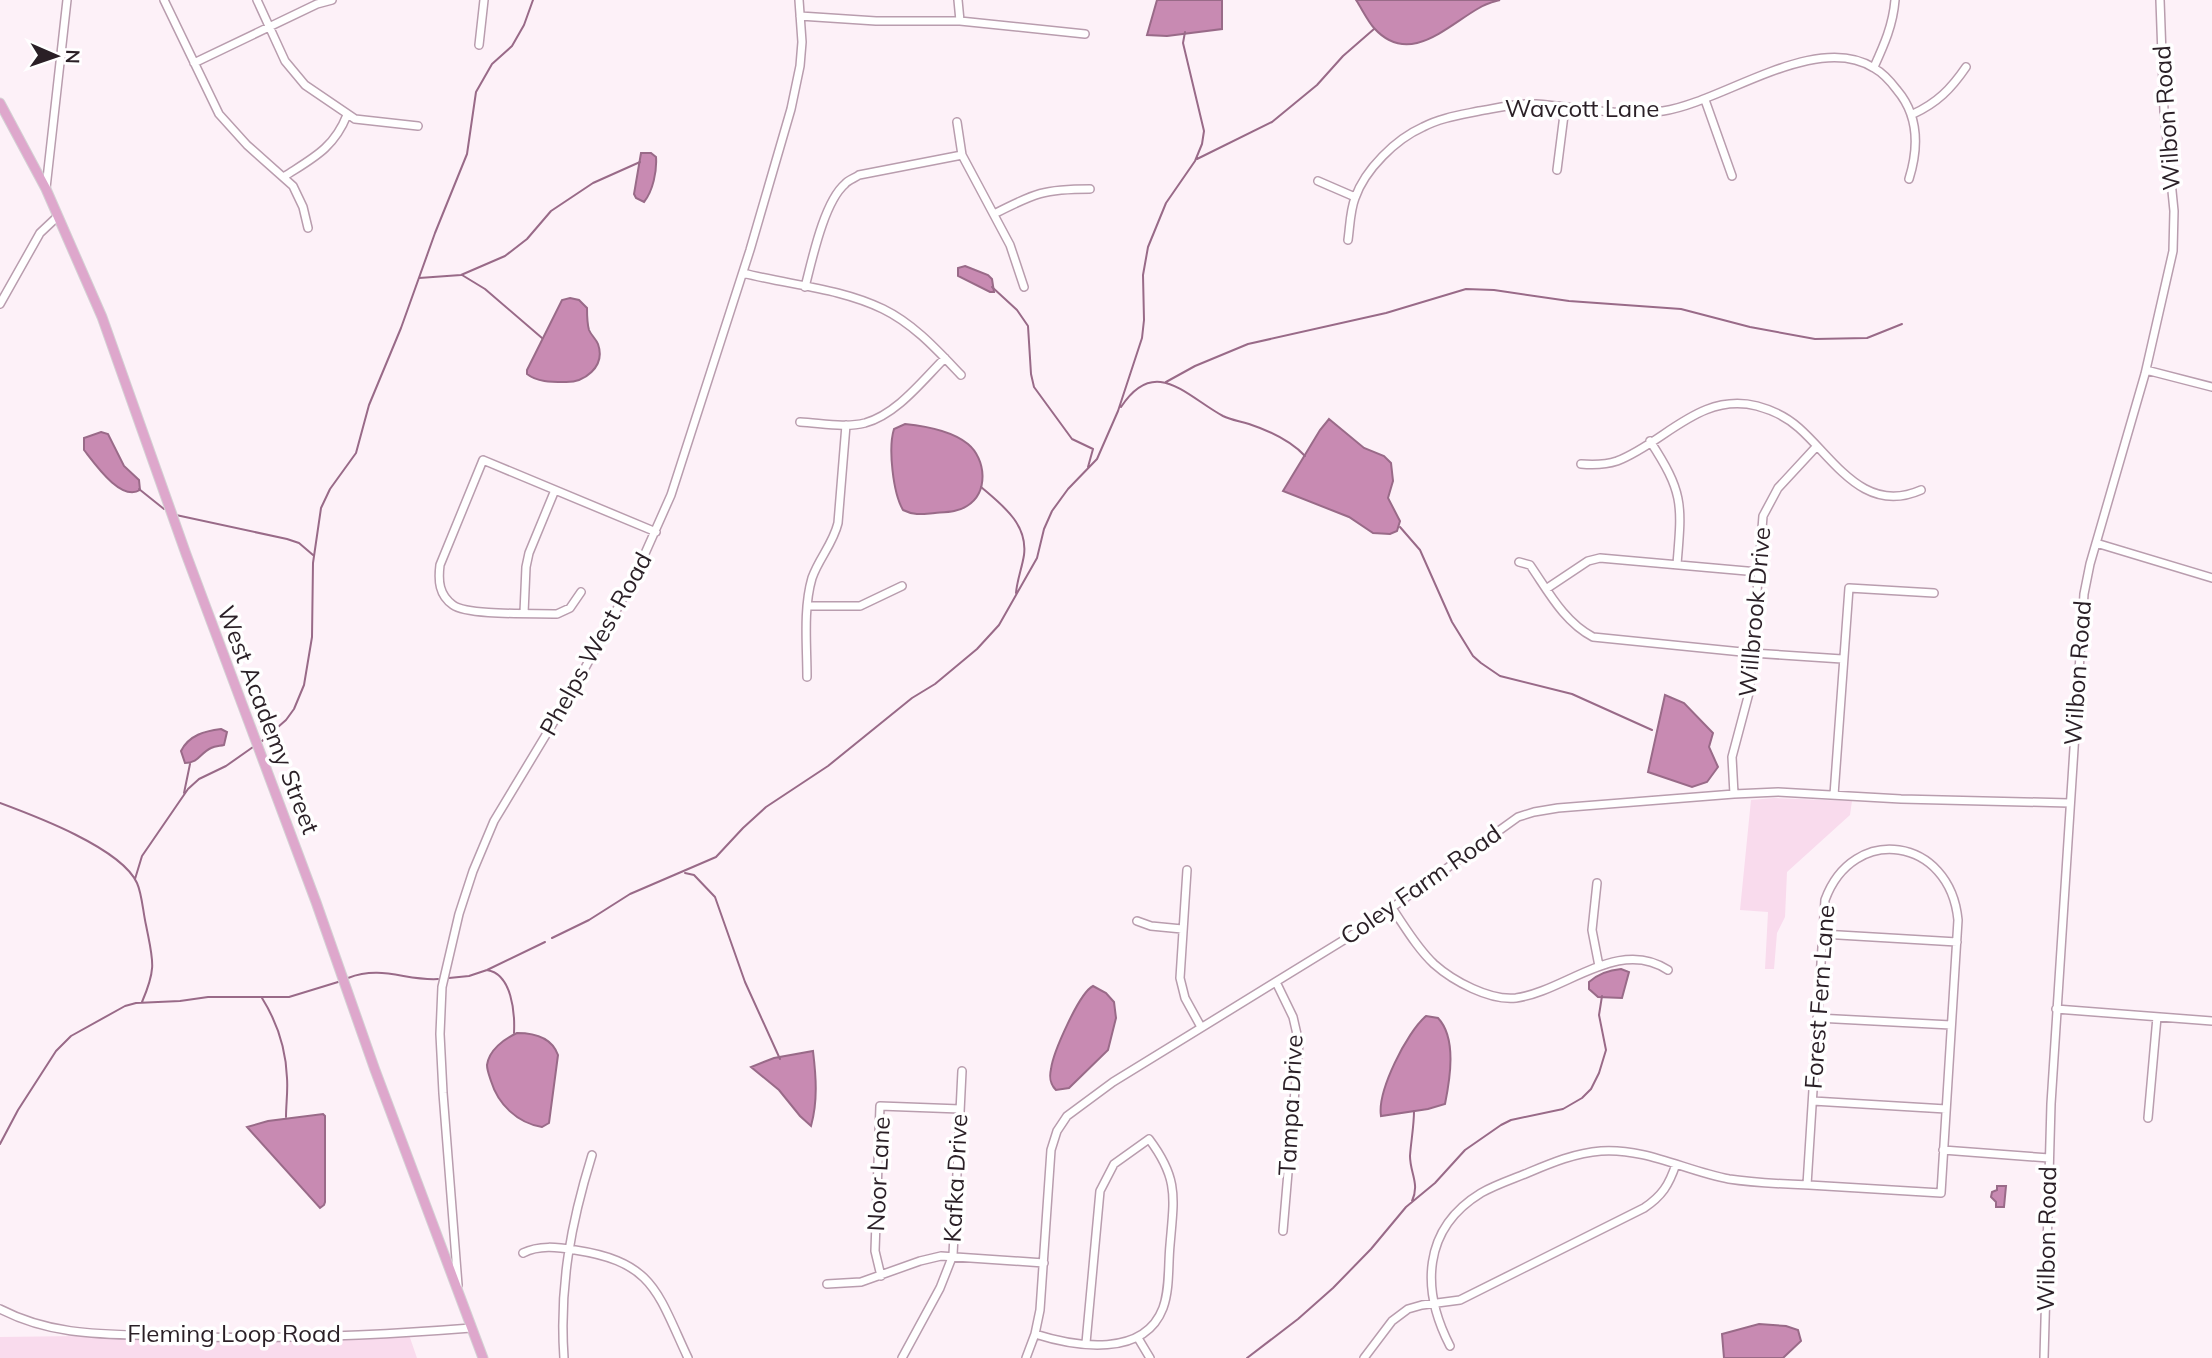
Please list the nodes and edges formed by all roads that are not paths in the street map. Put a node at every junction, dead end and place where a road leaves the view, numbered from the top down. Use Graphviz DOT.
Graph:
graph roads {
  1 [pos="66,0"];
  2 [pos="164,0"];
  3 [pos="257,0"];
  4 [pos="332,0"];
  5 [pos="484,0"];
  6 [pos="799,0"];
  7 [pos="958,0"];
  8 [pos="1895,0"];
  9 [pos="2160,0"];
  10 [pos="800,16"];
  11 [pos="960,21"];
  12 [pos="269,27"];
  13 [pos="1085,34"];
  14 [pos="479,45"];
  15 [pos="194,63"];
  16 [pos="1874,67"];
  17 [pos="1966,67"];
  18 [pos="1705,100"];
  19 [pos="0,103"];
  20 [pos="1565,107"];
  21 [pos="1913,114"];
  22 [pos="347,115"];
  23 [pos="957,122"];
  24 [pos="418,126"];
  25 [pos="962,155"];
  26 [pos="1557,170"];
  27 [pos="285,176"];
  28 [pos="1732,176"];
  29 [pos="1909,179"];
  30 [pos="1318,181"];
  31 [pos="46,189"];
  32 [pos="1090,189"];
  33 [pos="1355,197"];
  34 [pos="994,214"];
  35 [pos="57,217"];
  36 [pos="308,228"];
  37 [pos="1348,240"];
  38 [pos="743,273"];
  39 [pos="804,286"];
  40 [pos="1024,287"];
  41 [pos="0,304"];
  42 [pos="945,358"];
  43 [pos="2146,370"];
  44 [pos="961,375"];
  45 [pos="2212,387"];
  46 [pos="800,422"];
  47 [pos="846,425"];
  48 [pos="1650,441"];
  49 [pos="1816,447"];
  50 [pos="1581,464"];
  51 [pos="555,490"];
  52 [pos="1921,490"];
  53 [pos="656,532"];
  54 [pos="2096,543"];
  55 [pos="1519,562"];
  56 [pos="1677,564"];
  57 [pos="1758,572"];
  58 [pos="2212,578"];
  59 [pos="901,586"];
  60 [pos="1546,589"];
  61 [pos="581,592"];
  62 [pos="1934,593"];
  63 [pos="808,606"];
  64 [pos="524,612"];
  65 [pos="1752,653"];
  66 [pos="1842,659"];
  67 [pos="807,677"];
  68 [pos="1734,793"];
  69 [pos="1834,795"];
  70 [pos="2069,803"];
  71 [pos="1187,870"];
  72 [pos="1597,883"];
  73 [pos="1392,908"];
  74 [pos="1137,921"];
  75 [pos="1182,929"];
  76 [pos="1822,934"];
  77 [pos="1956,942"];
  78 [pos="1599,966"];
  79 [pos="1668,970"];
  80 [pos="1276,982"];
  81 [pos="2056,1009"];
  82 [pos="2157,1017"];
  83 [pos="1817,1018"];
  84 [pos="2212,1021"];
  85 [pos="1951,1025"];
  86 [pos="1200,1027"];
  87 [pos="962,1071"];
  88 [pos="1812,1101"];
  89 [pos="1946,1109"];
  90 [pos="960,1110"];
  91 [pos="2148,1118"];
  92 [pos="1943,1150"];
  93 [pos="592,1155"];
  94 [pos="2049,1158"];
  95 [pos="1676,1164"];
  96 [pos="1807,1185"];
  97 [pos="1283,1231"];
  98 [pos="569,1249"];
  99 [pos="523,1253"];
  100 [pos="953,1255"];
  101 [pos="1044,1264"];
  102 [pos="881,1276"];
  103 [pos="827,1284"];
  104 [pos="458,1289"];
  105 [pos="1433,1303"];
  106 [pos="0,1309"];
  107 [pos="471,1328"];
  108 [pos="1035,1334"];
  109 [pos="1138,1338"];
  110 [pos="1086,1343"];
  111 [pos="1450,1346"];
  112 [pos="483,1358"];
  113 [pos="564,1358"];
  114 [pos="688,1358"];
  115 [pos="902,1358"];
  116 [pos="1026,1358"];
  117 [pos="1150,1358"];
  118 [pos="1364,1358"];
  119 [pos="2044,1358"];
  1 -- 31 [label="street"];
  2 -- 15 [label="street"];
  3 -- 12 [label="street"];
  4 -- 12 [label="street"];
  5 -- 14 [label="street"];
  6 -- 10 [label="street, Phelps West Road"];
  7 -- 11 [label="street"];
  8 -- 16 [label="street"];
  9 -- 43 [label="street, Wilbon Road"];
  10 -- 11 [label="street"];
  10 -- 38 [label="street, Phelps West Road"];
  11 -- 13 [label="street"];
  12 -- 15 [label="street"];
  12 -- 22 [label="street"];
  15 -- 27 [label="street"];
  16 -- 18 [label="street, Wavcott Lane"];
  16 -- 21 [label="street"];
  17 -- 21 [label="street"];
  18 -- 20 [label="street, Wavcott Lane"];
  18 -- 28 [label="street"];
  19 -- 31 [label="main road, West Academy Street"];
  20 -- 26 [label="street"];
  20 -- 33 [label="street, Wavcott Lane"];
  21 -- 29 [label="street"];
  22 -- 24 [label="street"];
  22 -- 27 [label="street"];
  23 -- 25 [label="street"];
  25 -- 34 [label="street"];
  25 -- 39 [label="street"];
  27 -- 36 [label="street"];
  30 -- 33 [label="street"];
  31 -- 35 [label="main road, West Academy Street"];
  32 -- 34 [label="street"];
  33 -- 37 [label="street, Wavcott Lane"];
  34 -- 40 [label="street"];
  35 -- 41 [label="street"];
  35 -- 104 [label="main road, West Academy Street"];
  38 -- 39 [label="street"];
  38 -- 53 [label="street, Phelps West Road"];
  39 -- 42 [label="street"];
  42 -- 44 [label="street"];
  42 -- 47 [label="street"];
  43 -- 45 [label="street"];
  43 -- 54 [label="street, Wilbon Road"];
  46 -- 47 [label="street"];
  47 -- 63 [label="street"];
  48 -- 49 [label="street"];
  48 -- 50 [label="street"];
  48 -- 56 [label="street"];
  49 -- 52 [label="street"];
  49 -- 57 [label="street, Willbrook Drive"];
  51 -- 53 [label="street"];
  51 -- 64 [label="street"];
  51 -- 64 [label="street"];
  53 -- 104 [label="street, Phelps West Road"];
  54 -- 58 [label="street"];
  54 -- 70 [label="street, Wilbon Road"];
  55 -- 60 [label="street"];
  56 -- 57 [label="street"];
  56 -- 60 [label="street"];
  57 -- 65 [label="street, Willbrook Drive"];
  59 -- 63 [label="street"];
  60 -- 65 [label="street"];
  61 -- 64 [label="street"];
  62 -- 66 [label="street"];
  63 -- 67 [label="street"];
  65 -- 66 [label="street"];
  65 -- 68 [label="street, Willbrook Drive"];
  66 -- 69 [label="street"];
  68 -- 69 [label="street, Coley Farm Road"];
  68 -- 73 [label="street, Coley Farm Road"];
  69 -- 70 [label="street, Coley Farm Road"];
  70 -- 81 [label="street, Wilbon Road"];
  71 -- 75 [label="street"];
  72 -- 78 [label="street"];
  73 -- 78 [label="street"];
  73 -- 80 [label="street, Coley Farm Road"];
  74 -- 75 [label="street"];
  75 -- 86 [label="street"];
  76 -- 77 [label="street"];
  76 -- 77 [label="street, Forest Fern Lane"];
  76 -- 83 [label="street, Forest Fern Lane"];
  77 -- 85 [label="street, Forest Fern Lane"];
  78 -- 79 [label="street"];
  80 -- 86 [label="street, Coley Farm Road"];
  80 -- 97 [label="street, Tampa Drive"];
  81 -- 82 [label="street"];
  81 -- 94 [label="street, Wilbon Road"];
  82 -- 84 [label="street"];
  82 -- 91 [label="street"];
  83 -- 85 [label="street"];
  83 -- 88 [label="street, Forest Fern Lane"];
  85 -- 89 [label="street, Forest Fern Lane"];
  86 -- 101 [label="street, Coley Farm Road"];
  87 -- 90 [label="street, Kafka Drive"];
  88 -- 89 [label="street"];
  88 -- 96 [label="street, Forest Fern Lane"];
  89 -- 92 [label="street, Forest Fern Lane"];
  90 -- 100 [label="street, Kafka Drive"];
  90 -- 102 [label="street, Noor Lane"];
  92 -- 94 [label="street"];
  92 -- 96 [label="street, Forest Fern Lane"];
  93 -- 98 [label="street"];
  94 -- 119 [label="street, Wilbon Road"];
  95 -- 96 [label="street"];
  95 -- 105 [label="street"];
  95 -- 105 [label="street"];
  98 -- 99 [label="street"];
  98 -- 113 [label="street"];
  98 -- 114 [label="street"];
  100 -- 101 [label="street"];
  100 -- 102 [label="street"];
  100 -- 115 [label="street, Kafka Drive"];
  101 -- 108 [label="street, Coley Farm Road"];
  102 -- 103 [label="street"];
  104 -- 107 [label="main road, West Academy Street"];
  105 -- 111 [label="street"];
  105 -- 118 [label="street"];
  106 -- 107 [label="street, Fleming Loop Road"];
  107 -- 112 [label="main road, West Academy Street"];
  108 -- 110 [label="street"];
  108 -- 116 [label="street, Coley Farm Road"];
  109 -- 110 [label="street"];
  109 -- 110 [label="street"];
  109 -- 117 [label="street"];
}
